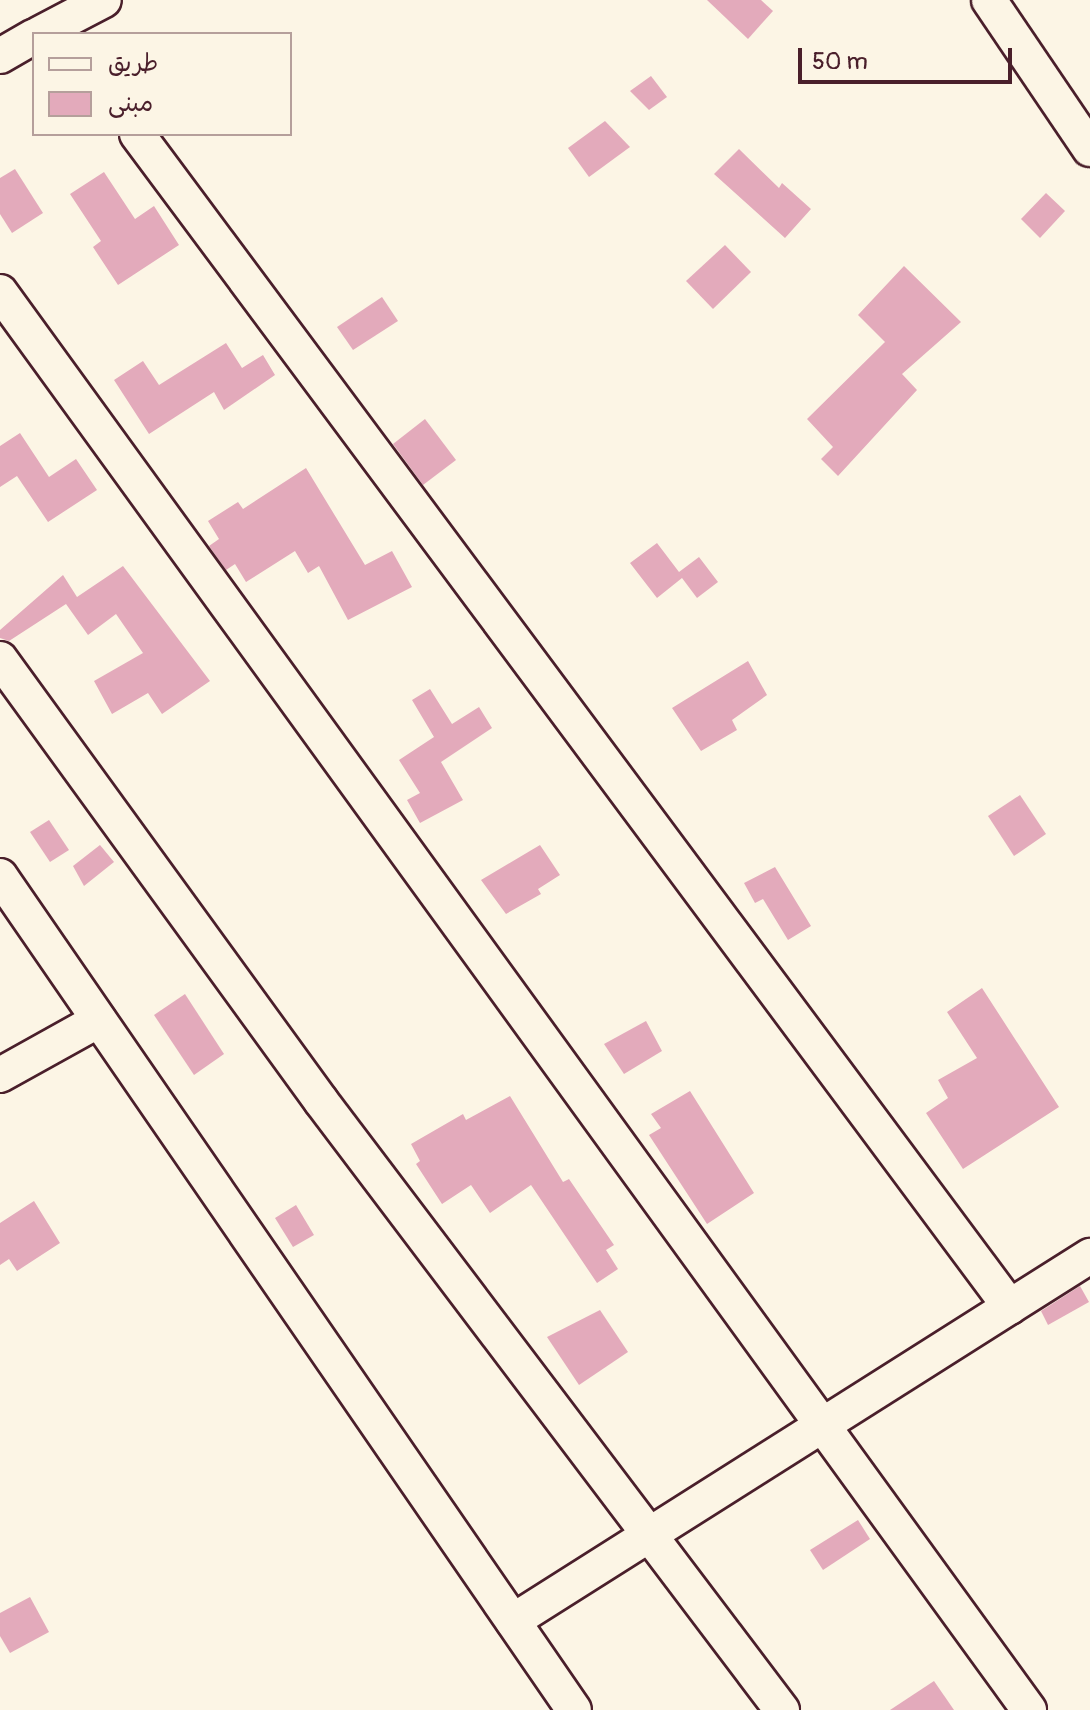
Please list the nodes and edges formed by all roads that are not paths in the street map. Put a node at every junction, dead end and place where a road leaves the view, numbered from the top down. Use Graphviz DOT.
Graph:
graph roads {
  1 [pos="104,0"];
  2 [pos="989,0"];
  3 [pos="48,32"];
  4 [pos="32,40"];
  5 [pos="0,56"];
  6 [pos="138,136"];
  7 [pos="1090,149"];
  8 [pos="0,292"];
  9 [pos="0,659"];
  10 [pos="0,876"];
  11 [pos="99,1020"];
  12 [pos="0,1075"];
  13 [pos="1090,1256"];
  14 [pos="1010,1307"];
  15 [pos="822,1425"];
  16 [pos="650,1535"];
  17 [pos="513,1621"];
  18 [pos="574,1710"];
  19 [pos="782,1710"];
  20 [pos="1029,1710"];
  1 -- 3 [label="street"];
  2 -- 7 [label="street"];
  4 -- 5 [label="street"];
  6 -- 14 [label="street"];
  8 -- 15 [label="street"];
  9 -- 16 [label="street"];
  10 -- 11 [label="street"];
  11 -- 12 [label="street"];
  11 -- 17 [label="street"];
  13 -- 14 [label="street"];
  14 -- 15 [label="street"];
  15 -- 16 [label="street"];
  15 -- 20 [label="street"];
  16 -- 17 [label="street"];
  16 -- 19 [label="street"];
  17 -- 18 [label="street"];
}
